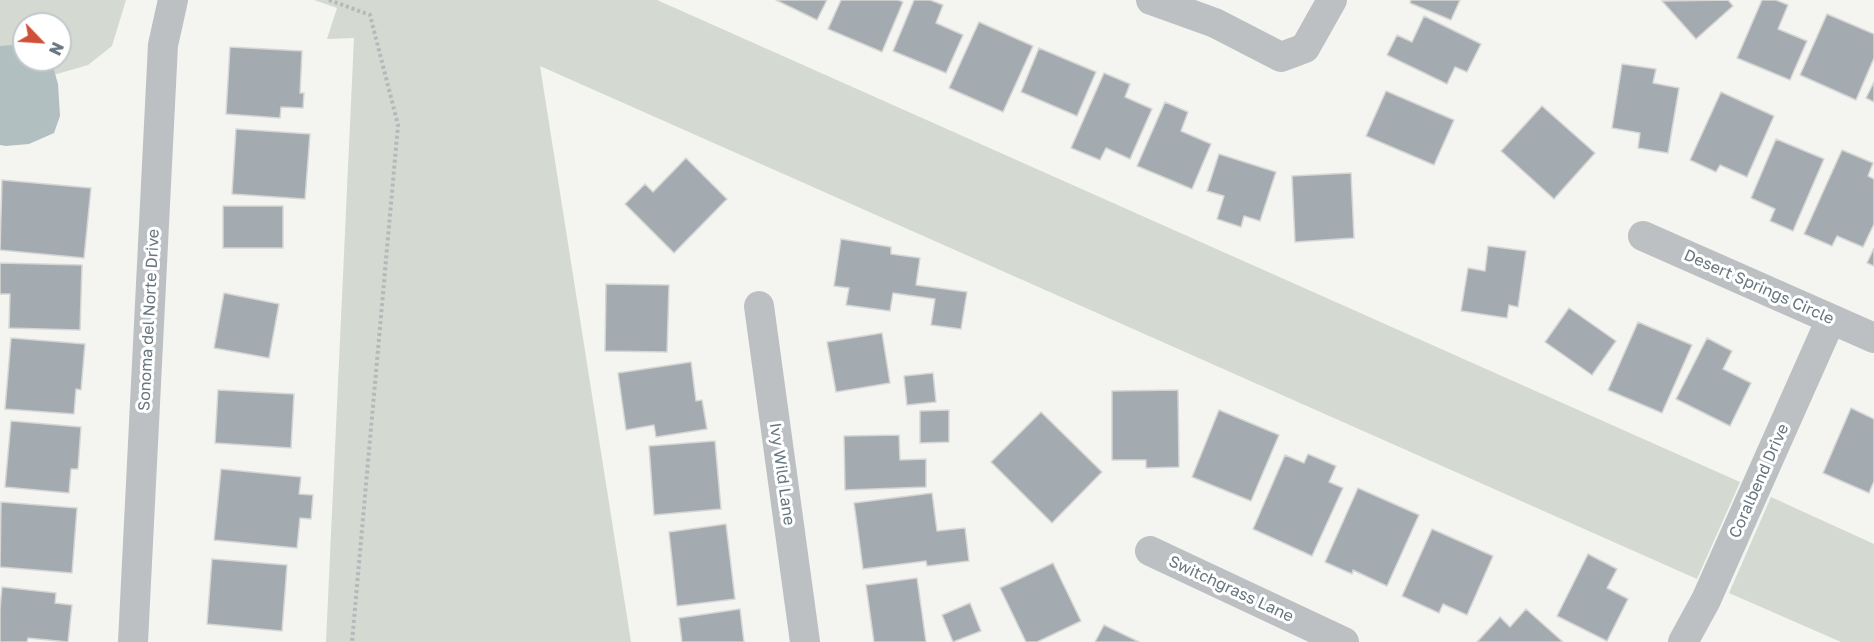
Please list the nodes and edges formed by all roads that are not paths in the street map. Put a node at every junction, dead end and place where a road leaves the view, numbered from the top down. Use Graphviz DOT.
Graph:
graph roads {
  1 [pos="173,0"];
  2 [pos="1152,0"];
  3 [pos="1332,0"];
  4 [pos="1643,236"];
  5 [pos="759,306"];
  6 [pos="1831,319"];
  7 [pos="1874,338"];
  8 [pos="1149,551"];
  9 [pos="133,642"];
  10 [pos="805,642"];
  11 [pos="1344,642"];
  12 [pos="1683,642"];
  1 -- 9 [label="street, Sonoma del Norte Drive"];
  2 -- 3 [label="street"];
  4 -- 6 [label="street, Desert Springs Circle"];
  5 -- 10 [label="street, Ivy Wild Lane"];
  6 -- 7 [label="street, Desert Springs Circle"];
  6 -- 12 [label="street, Coralbend Drive"];
  8 -- 11 [label="street, Switchgrass Lane"];
}
